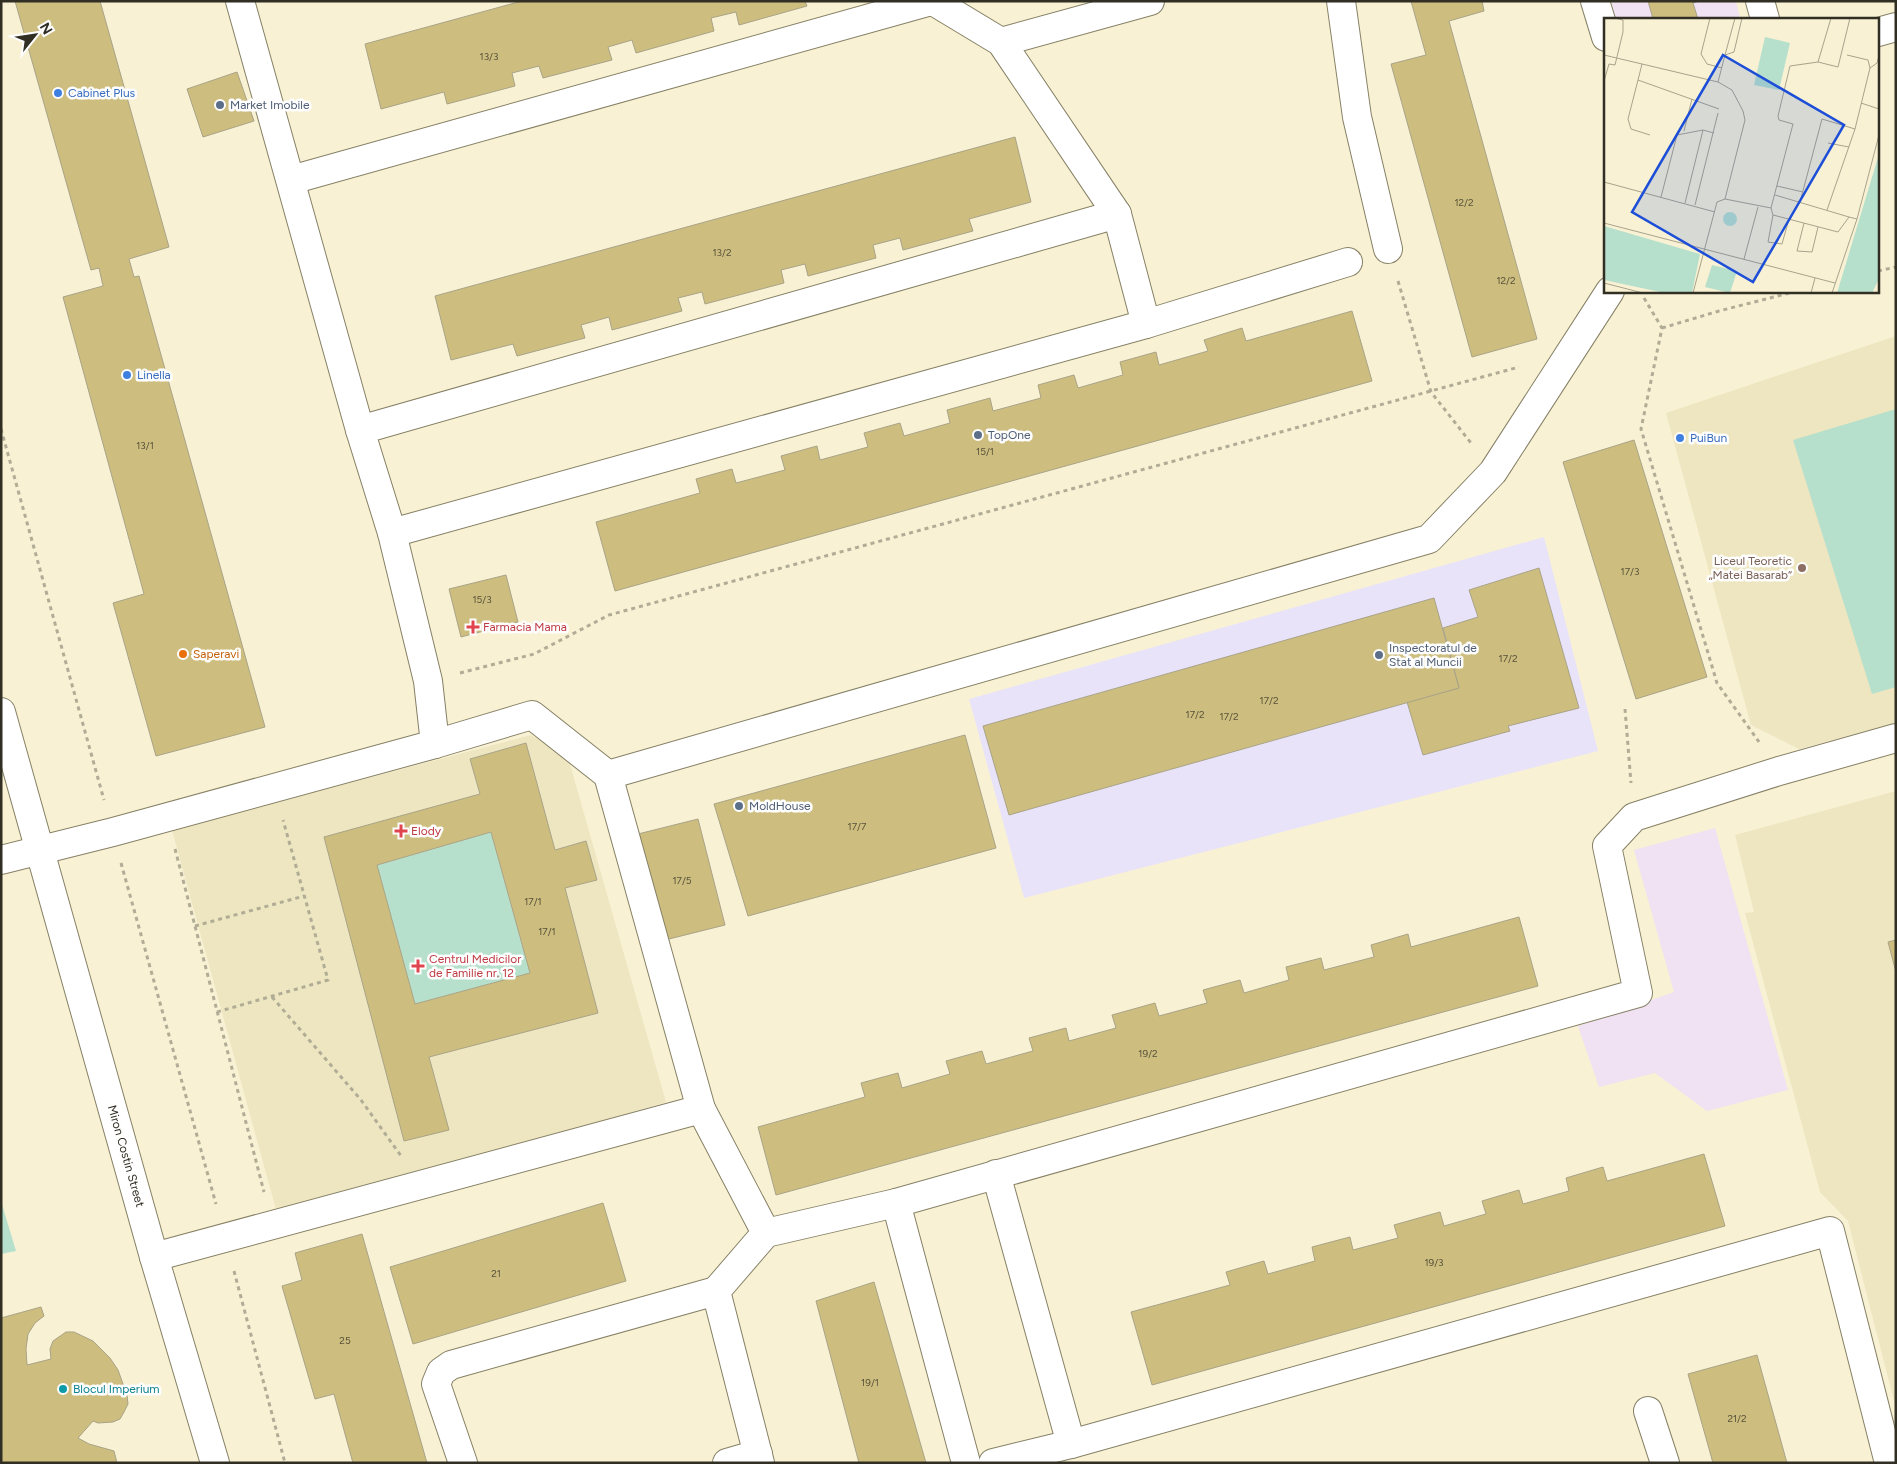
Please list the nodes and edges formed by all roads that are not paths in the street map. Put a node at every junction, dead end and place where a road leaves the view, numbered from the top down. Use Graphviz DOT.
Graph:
graph roads {
  1 [pos="240,1"];
  2 [pos="932,1"];
  3 [pos="1150,1"];
  4 [pos="1341,1"];
  5 [pos="1596,1"];
  6 [pos="1760,1"];
  7 [pos="1765,18"];
  8 [pos="1896,27"];
  9 [pos="1604,30"];
  10 [pos="1880,31"];
  11 [pos="1001,42"];
  12 [pos="291,180"];
  13 [pos="1116,214"];
  14 [pos="1388,249"];
  15 [pos="1348,262"];
  16 [pos="1609,292"];
  17 [pos="1146,324"];
  18 [pos="360,430"];
  19 [pos="392,533"];
  20 [pos="1,712"];
  21 [pos="1896,738"];
  22 [pos="435,744"];
  23 [pos="608,775"];
  24 [pos="39,849"];
  25 [pos="1,860"];
  26 [pos="701,1109"];
  27 [pos="996,1174"];
  28 [pos="896,1203"];
  29 [pos="766,1233"];
  30 [pos="154,1257"];
  31 [pos="716,1291"];
  32 [pos="1648,1411"];
  33 [pos="1071,1444"];
  34 [pos="759,1458"];
  35 [pos="215,1463"];
  36 [pos="463,1463"];
  37 [pos="727,1463"];
  38 [pos="966,1463"];
  39 [pos="993,1463"];
  40 [pos="1665,1463"];
  41 [pos="1889,1463"];
  1 -- 12 [label="street"];
  2 -- 11 [label="street"];
  2 -- 12 [label="street"];
  3 -- 11 [label="street"];
  4 -- 14 [label="street"];
  5 -- 9 [label="street"];
  6 -- 7 [label="street"];
  8 -- 10 [label="street"];
  11 -- 13 [label="street"];
  12 -- 18 [label="street"];
  13 -- 17 [label="street"];
  13 -- 18 [label="street"];
  15 -- 17 [label="street"];
  16 -- 23 [label="street"];
  17 -- 19 [label="street"];
  18 -- 19 [label="street"];
  19 -- 22 [label="street"];
  20 -- 24 [label="street, Miron Costin Street"];
  21 -- 27 [label="street"];
  22 -- 23 [label="street"];
  22 -- 24 [label="street"];
  23 -- 26 [label="street"];
  24 -- 25 [label="street"];
  24 -- 30 [label="street, Miron Costin Street"];
  26 -- 29 [label="street"];
  26 -- 30 [label="street"];
  27 -- 28 [label="street"];
  27 -- 33 [label="street"];
  28 -- 29 [label="street"];
  28 -- 38 [label="street"];
  29 -- 31 [label="street"];
  30 -- 35 [label="street, Miron Costin Street"];
  31 -- 34 [label="street"];
  31 -- 36 [label="street"];
  32 -- 40 [label="street"];
  33 -- 39 [label="street"];
  33 -- 41 [label="street"];
  34 -- 37 [label="street"];
}
